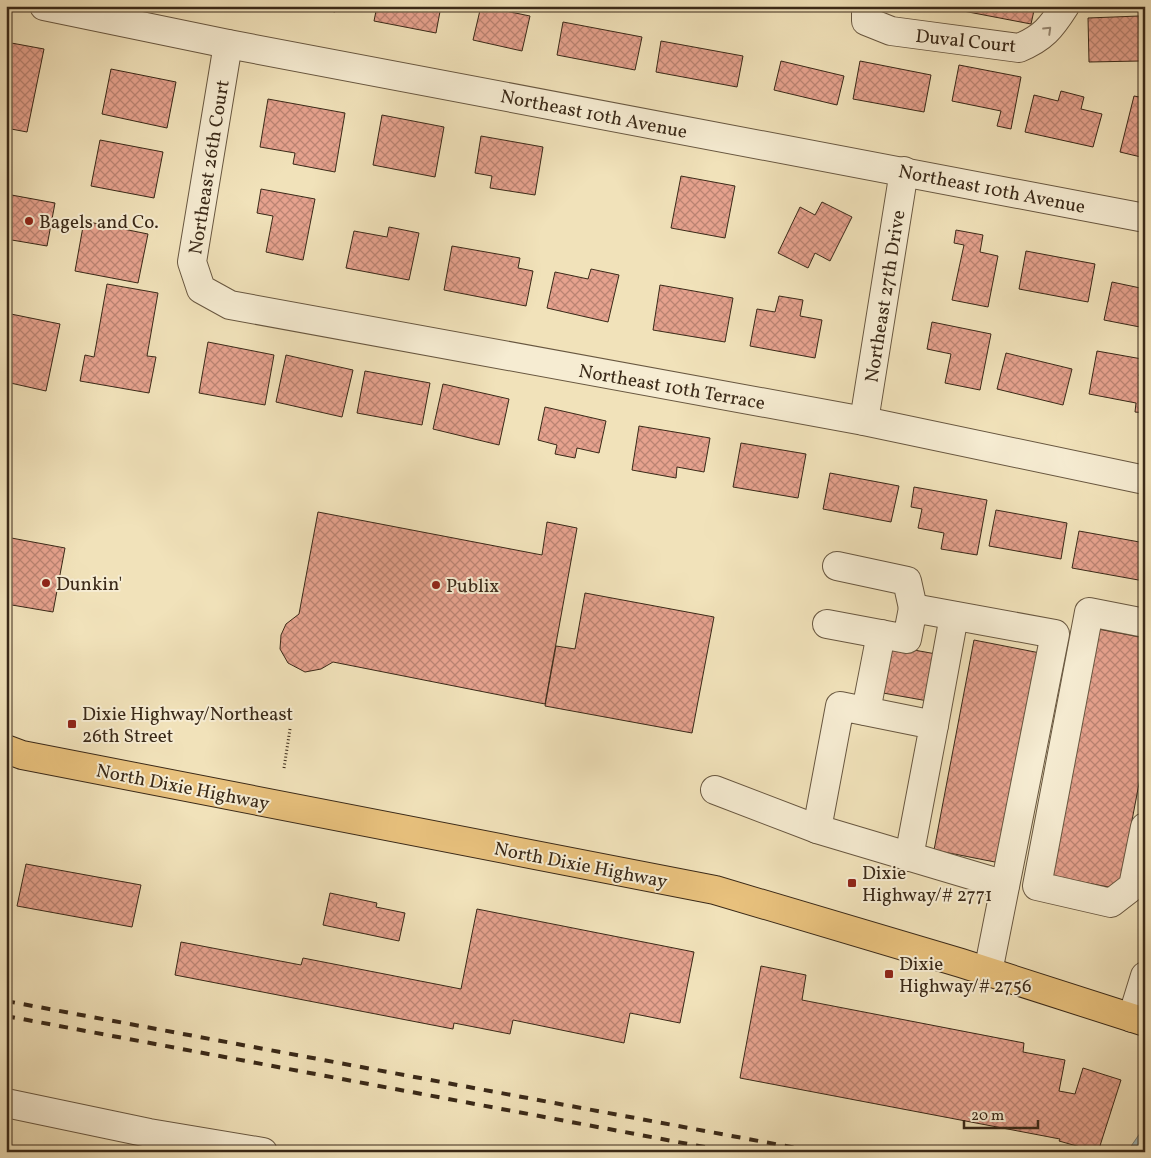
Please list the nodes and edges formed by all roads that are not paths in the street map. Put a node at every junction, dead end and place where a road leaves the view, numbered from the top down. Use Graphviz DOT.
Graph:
graph roads {
  1 [pos="44,6"];
  2 [pos="866,6"];
  3 [pos="1065,6"];
  4 [pos="228,44"];
  5 [pos="904,171"];
  6 [pos="1145,218"];
  7 [pos="201,289"];
  8 [pos="864,421"];
  9 [pos="1145,480"];
  10 [pos="837,566"];
  11 [pos="913,608"];
  12 [pos="954,616"];
  13 [pos="1145,623"];
  14 [pos="827,624"];
  15 [pos="881,634"];
  16 [pos="866,711"];
  17 [pos="934,725"];
  18 [pos="6,749"];
  19 [pos="715,790"];
  20 [pos="1145,827"];
  21 [pos="817,829"];
  22 [pos="909,857"];
  23 [pos="1005,885"];
  24 [pos="988,972"];
  25 [pos="1145,976"];
  26 [pos="1138,1020"];
  27 [pos="6,1103"];
  28 [pos="263,1152"];
  1 -- 4 [label="street, Northeast 10th Avenue"];
  2 -- 3 [label="street, Duval Court, one-way"];
  4 -- 5 [label="street, Northeast 10th Avenue"];
  4 -- 7 [label="street, Northeast 26th Court"];
  5 -- 6 [label="street, Northeast 10th Avenue"];
  5 -- 8 [label="street, Northeast 27th Drive"];
  7 -- 8 [label="street, Northeast 10th Terrace"];
  8 -- 9 [label="street, Northeast 10th Terrace"];
  10 -- 11 [label="street"];
  11 -- 12 [label="street"];
  11 -- 15 [label="street"];
  12 -- 17 [label="street"];
  12 -- 23 [label="street"];
  13 -- 20 [label="street"];
  14 -- 15 [label="street"];
  15 -- 16 [label="street"];
  16 -- 17 [label="street"];
  16 -- 21 [label="street"];
  17 -- 22 [label="street"];
  18 -- 24 [label="main road, North Dixie Highway"];
  19 -- 21 [label="street"];
  21 -- 22 [label="street"];
  22 -- 23 [label="street"];
  23 -- 24 [label="street"];
  24 -- 26 [label="main road, North Dixie Highway"];
  25 -- 26 [label="street"];
  27 -- 28 [label="street"];
}
